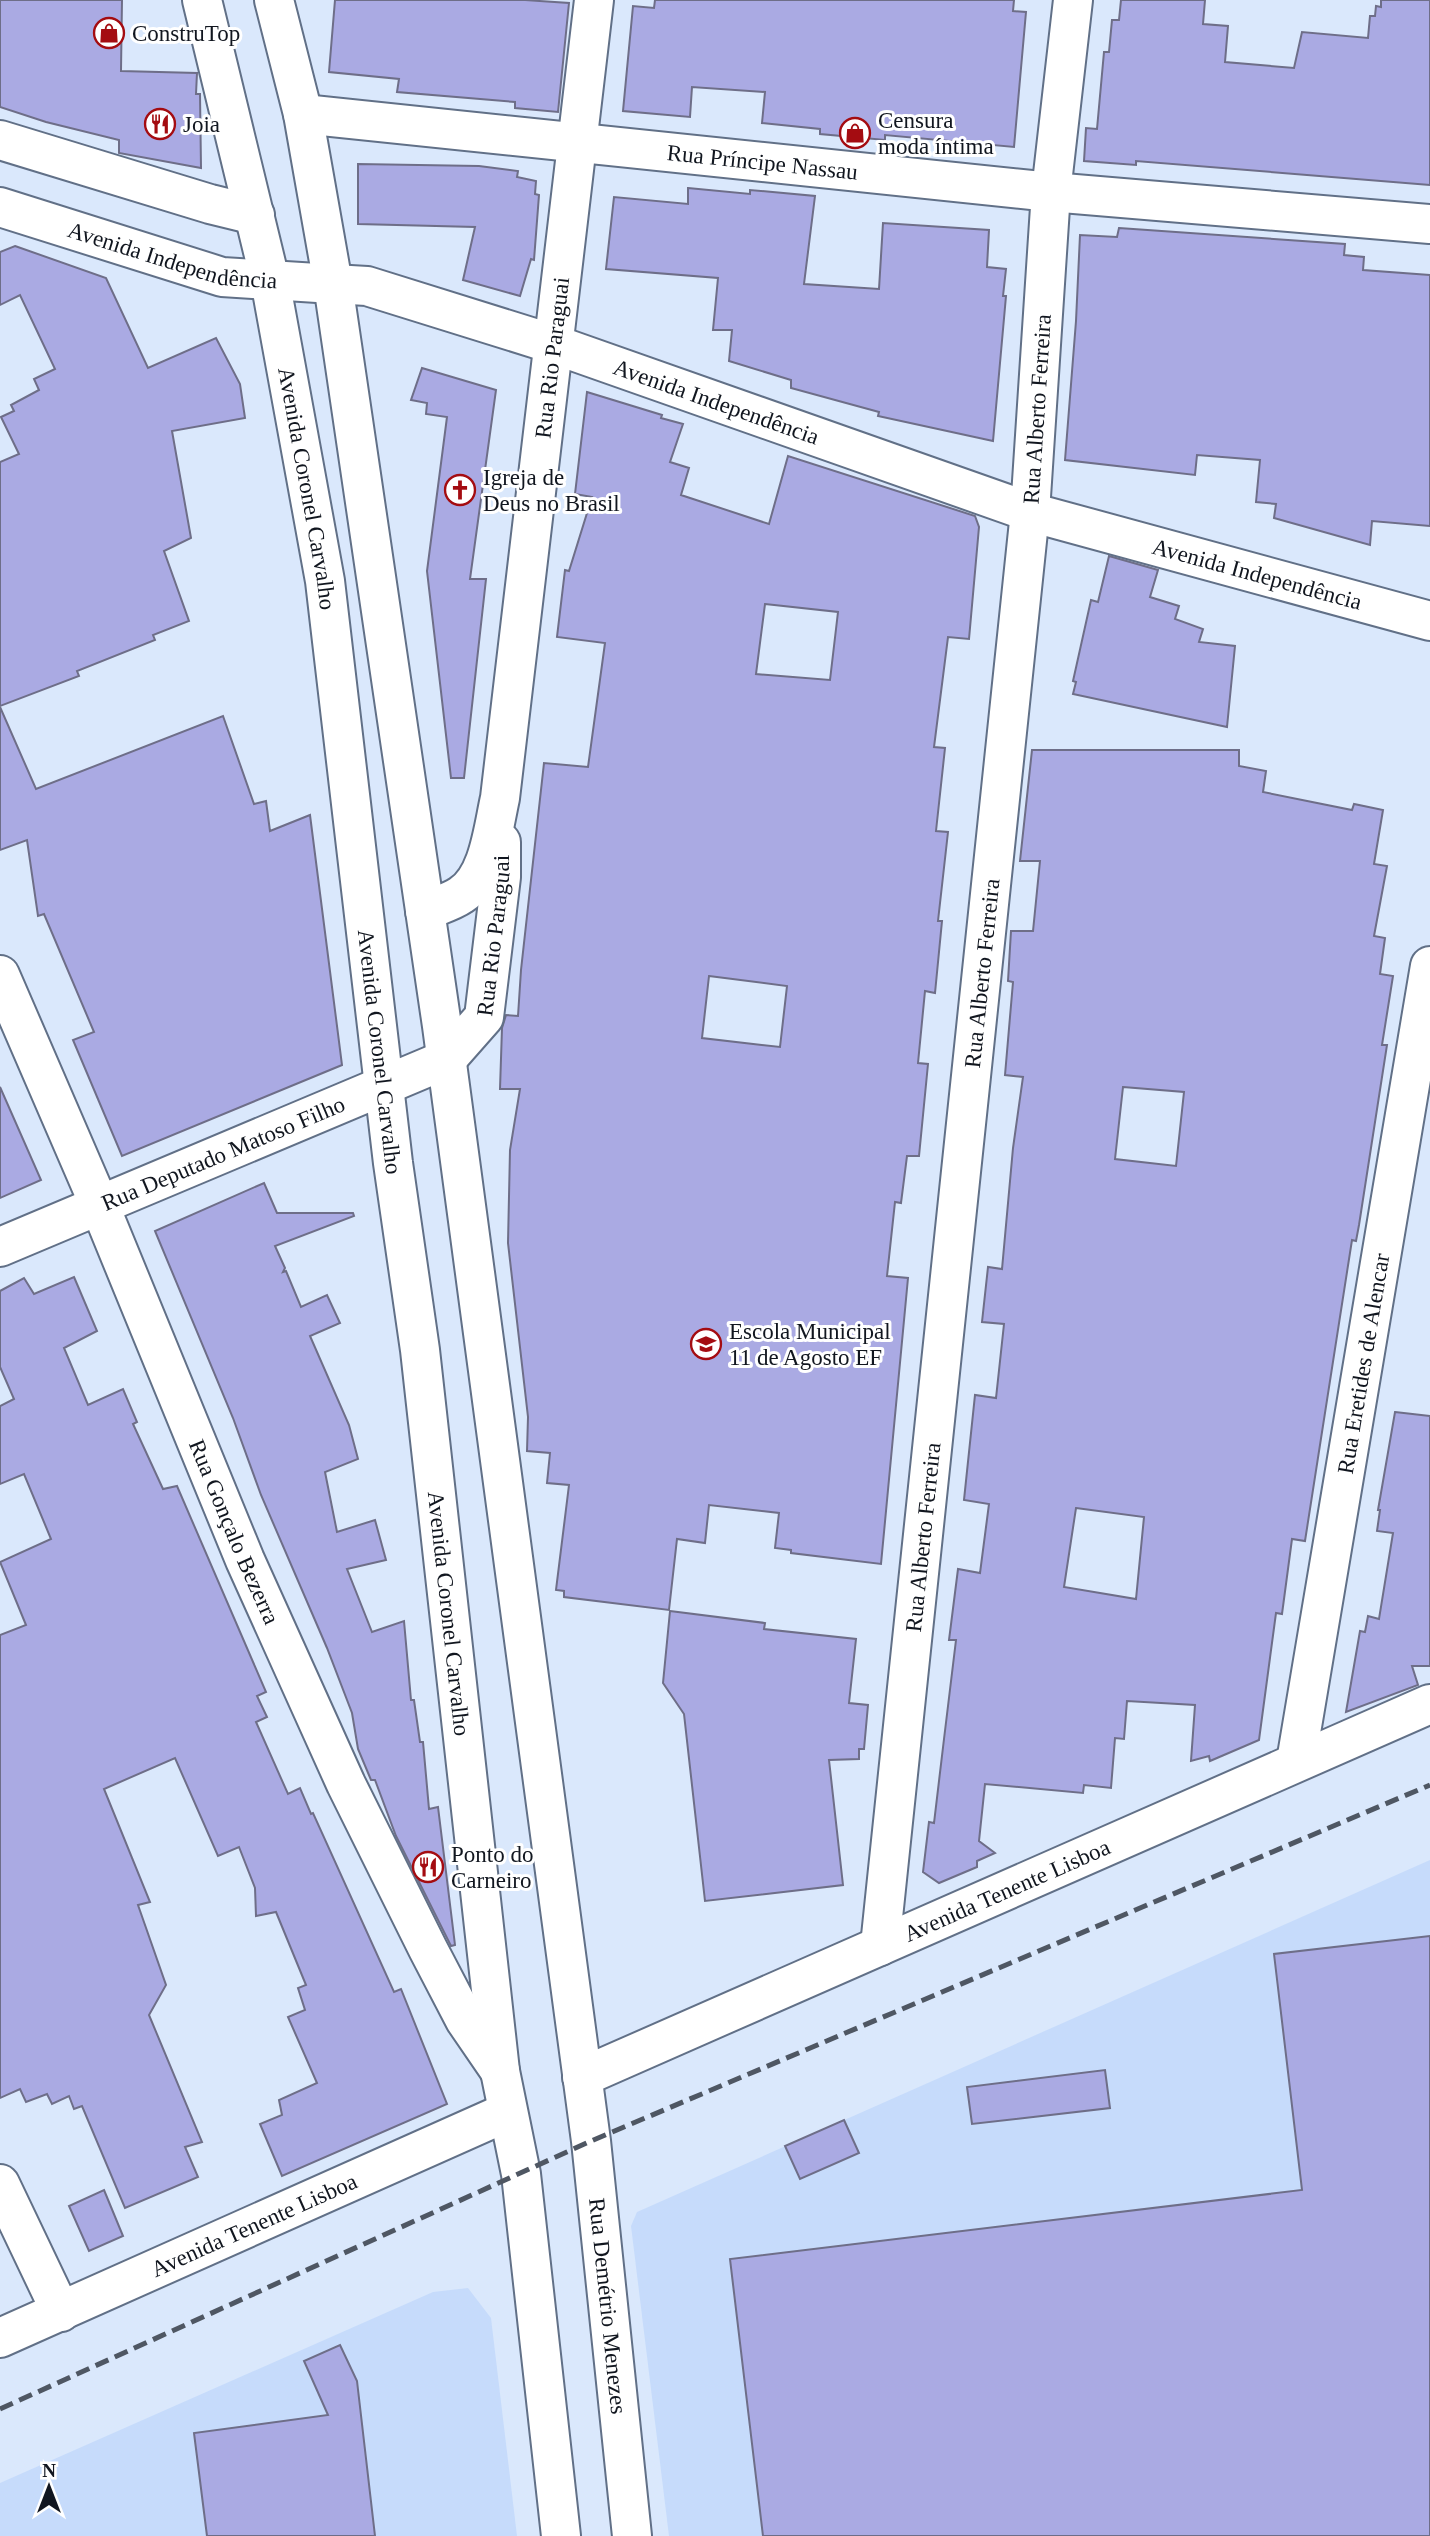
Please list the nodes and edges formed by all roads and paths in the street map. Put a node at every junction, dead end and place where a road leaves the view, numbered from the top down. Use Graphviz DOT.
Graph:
graph roads {
  1 [pos="202,0"];
  2 [pos="274,0"];
  3 [pos="594,0"];
  4 [pos="1073,0"];
  5 [pos="303,114"];
  6 [pos="579,142"];
  7 [pos="5,145"];
  8 [pos="1051,192"];
  9 [pos="0,208"];
  10 [pos="255,215"];
  11 [pos="1430,224"];
  12 [pos="270,280"];
  13 [pos="333,284"];
  14 [pos="553,344"];
  15 [pos="1030,512"];
  16 [pos="1430,621"];
  17 [pos="500,798"];
  18 [pos="425,911"];
  19 [pos="1430,966"];
  20 [pos="0,975"];
  21 [pos="447,1059"];
  22 [pos="384,1085"];
  23 [pos="99,1204"];
  24 [pos="0,1247"];
  25 [pos="1430,1703"];
  26 [pos="1296,1762"];
  27 [pos="880,1946"];
  28 [pos="500,2071"];
  29 [pos="582,2077"];
  30 [pos="508,2112"];
  31 [pos="0,2184"];
  32 [pos="61,2312"];
  33 [pos="0,2339"];
  34 [pos="561,2536"];
  35 [pos="632,2536"];
  1 -- 10 [label="street, Avenida Coronel Carvalho"];
  2 -- 5 [label="street"];
  3 -- 6 [label="street, Rua Rio Paraguai"];
  4 -- 8 [label="street, Rua Alberto Ferreira"];
  5 -- 6 [label="street, Rua Príncipe Nassau"];
  5 -- 13 [label="street"];
  6 -- 8 [label="street, Rua Príncipe Nassau"];
  6 -- 14 [label="street, Rua Rio Paraguai"];
  7 -- 10 [label="street"];
  8 -- 11 [label="street, Rua Príncipe Nassau"];
  8 -- 15 [label="street, Rua Alberto Ferreira"];
  9 -- 12 [label="street, Avenida Independência"];
  10 -- 12 [label="street, Avenida Coronel Carvalho"];
  12 -- 13 [label="street, Avenida Independência"];
  12 -- 22 [label="street, Avenida Coronel Carvalho"];
  13 -- 14 [label="street, Avenida Independência"];
  13 -- 18 [label="street"];
  14 -- 15 [label="street, Avenida Independência"];
  14 -- 17 [label="street, Rua Rio Paraguai"];
  15 -- 16 [label="street, Avenida Independência"];
  15 -- 27 [label="street, Rua Alberto Ferreira"];
  17 -- 18 [label="street, Rua Rio Paraguai"];
  17 -- 21 [label="street, Rua Rio Paraguai"];
  18 -- 21 [label="street"];
  19 -- 26 [label="street, Rua Eretides de Alencar"];
  20 -- 23 [label="street, Rua Gonçalo Bezerra"];
  21 -- 22 [label="street, Rua Deputado Matoso Filho"];
  21 -- 29 [label="street"];
  22 -- 23 [label="street, Rua Deputado Matoso Filho"];
  22 -- 28 [label="street, Avenida Coronel Carvalho"];
  23 -- 24 [label="street, Rua Deputado Matoso Filho"];
  23 -- 28 [label="street, Rua Gonçalo Bezerra"];
  25 -- 26 [label="street, Avenida Tenente Lisboa"];
  26 -- 27 [label="street, Avenida Tenente Lisboa"];
  27 -- 29 [label="street, Avenida Tenente Lisboa"];
  28 -- 30 [label="street, Avenida Coronel Carvalho"];
  29 -- 35 [label="street, Rua Demétrio Menezes"];
  30 -- 32 [label="street, Avenida Tenente Lisboa"];
  30 -- 34 [label="street"];
  31 -- 32 [label="street"];
  32 -- 33 [label="street, Avenida Tenente Lisboa"];
}
